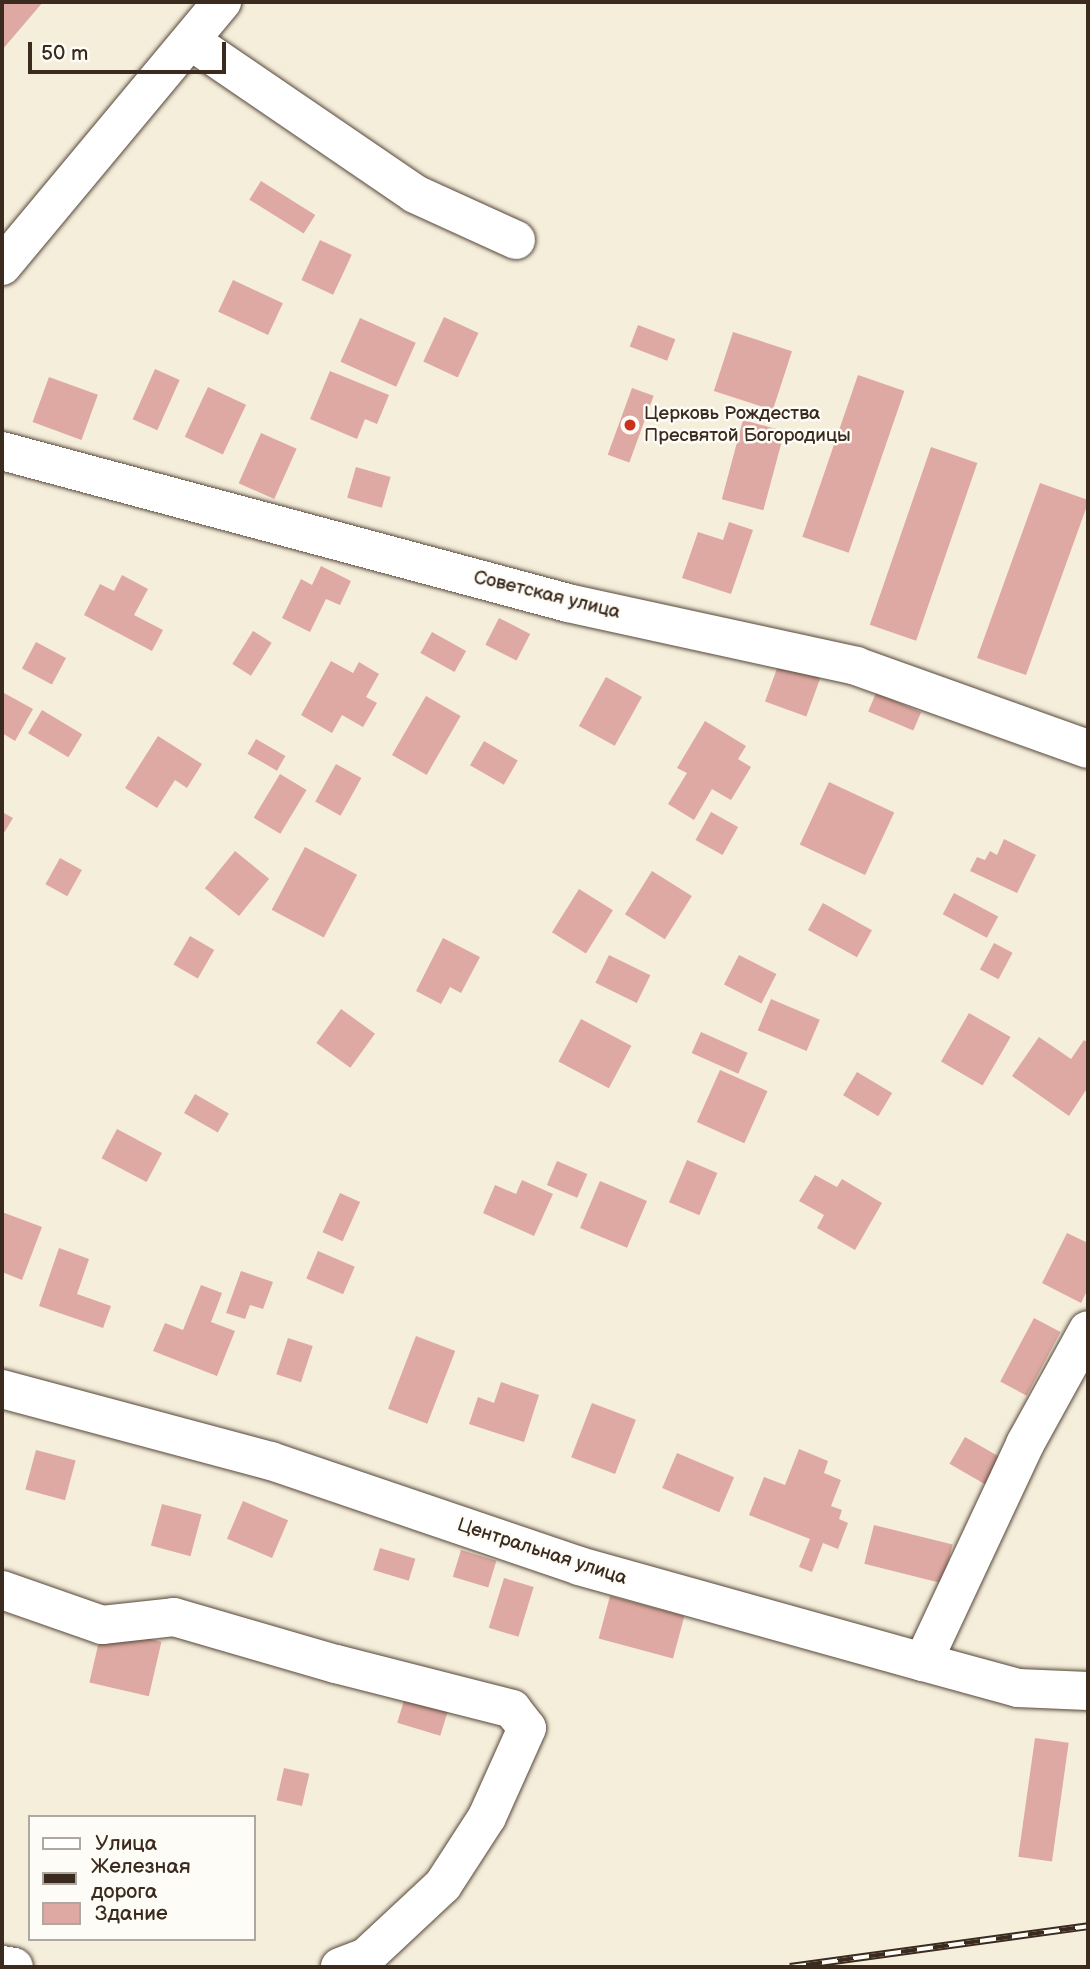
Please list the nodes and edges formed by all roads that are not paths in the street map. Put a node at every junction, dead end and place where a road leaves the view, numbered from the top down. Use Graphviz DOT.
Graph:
graph roads {
  1 [pos="222,2"];
  2 [pos="191,41"];
  3 [pos="516,240"];
  4 [pos="2,266"];
  5 [pos="2,451"];
  6 [pos="1088,749"];
  7 [pos="1088,1330"];
  8 [pos="2,1389"];
  9 [pos="2,1590"];
  10 [pos="923,1662"];
  11 [pos="1088,1690"];
  12 [pos="2,1965"];
  13 [pos="14,1967"];
  14 [pos="340,1967"];
  1 -- 2 [label="street"];
  2 -- 3 [label="street"];
  2 -- 4 [label="street"];
  5 -- 6 [label="street, Советская улица"];
  7 -- 10 [label="street"];
  8 -- 10 [label="street, Центральная улица"];
  9 -- 14 [label="street"];
  10 -- 11 [label="street, Центральная улица"];
  12 -- 13 [label="street"];
}
